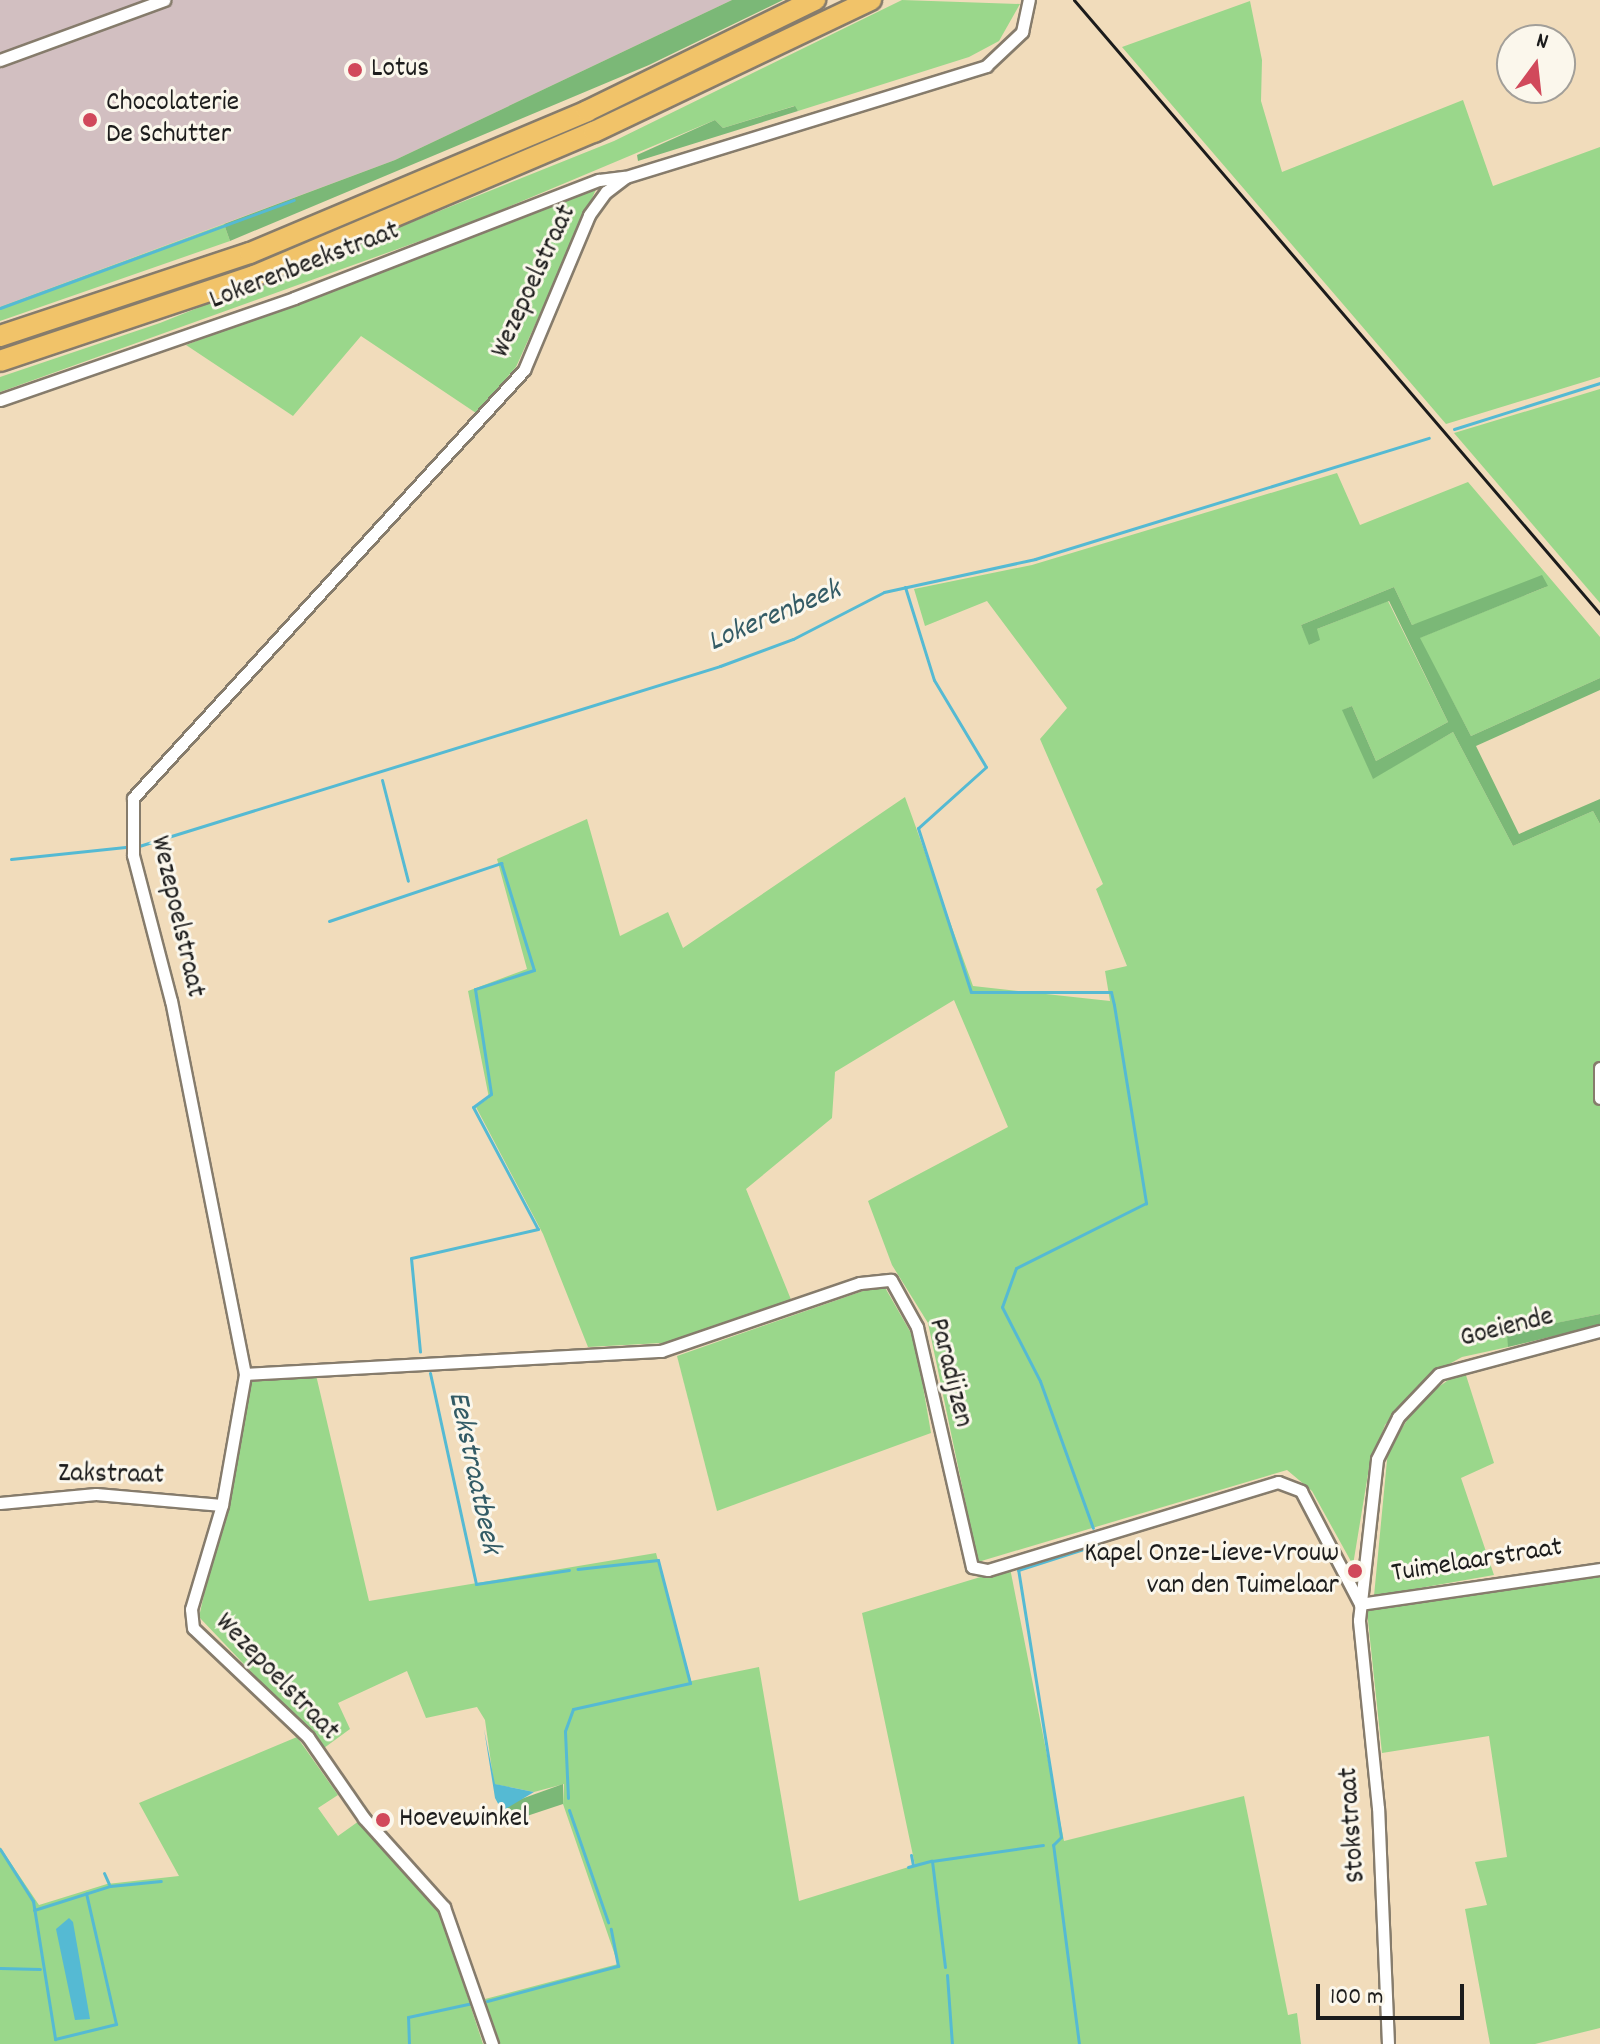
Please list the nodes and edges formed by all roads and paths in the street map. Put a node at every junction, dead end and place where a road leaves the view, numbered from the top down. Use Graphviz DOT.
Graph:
graph roads {
  1 [pos="164,0"];
  2 [pos="815,0"];
  3 [pos="871,0"];
  4 [pos="1029,0"];
  5 [pos="0,60"];
  6 [pos="626,177"];
  7 [pos="0,336"];
  8 [pos="0,361"];
  9 [pos="0,400"];
  10 [pos="1600,1068"];
  11 [pos="1600,1098"];
  12 [pos="1600,1331"];
  13 [pos="245,1374"];
  14 [pos="0,1503"];
  15 [pos="222,1505"];
  16 [pos="1600,1569"];
  17 [pos="1360,1604"];
  18 [pos="492,2044"];
  19 [pos="1388,2044"];
  1 -- 5 [label="street"];
  2 -- 7 [label="highway"];
  3 -- 8 [label="highway"];
  4 -- 6 [label="street, Wezepoelstraat"];
  6 -- 9 [label="street, Lokerenbeekstraat"];
  6 -- 13 [label="street, Wezepoelstraat"];
  10 -- 11 [label="street"];
  12 -- 17 [label="street, Goeiende"];
  13 -- 15 [label="street, Wezepoelstraat"];
  13 -- 17 [label="street, Paradijzen"];
  14 -- 15 [label="street, Zakstraat"];
  15 -- 18 [label="street, Wezepoelstraat"];
  16 -- 17 [label="street, Tuimelaarstraat"];
  17 -- 19 [label="street, Stokstraat"];
}
